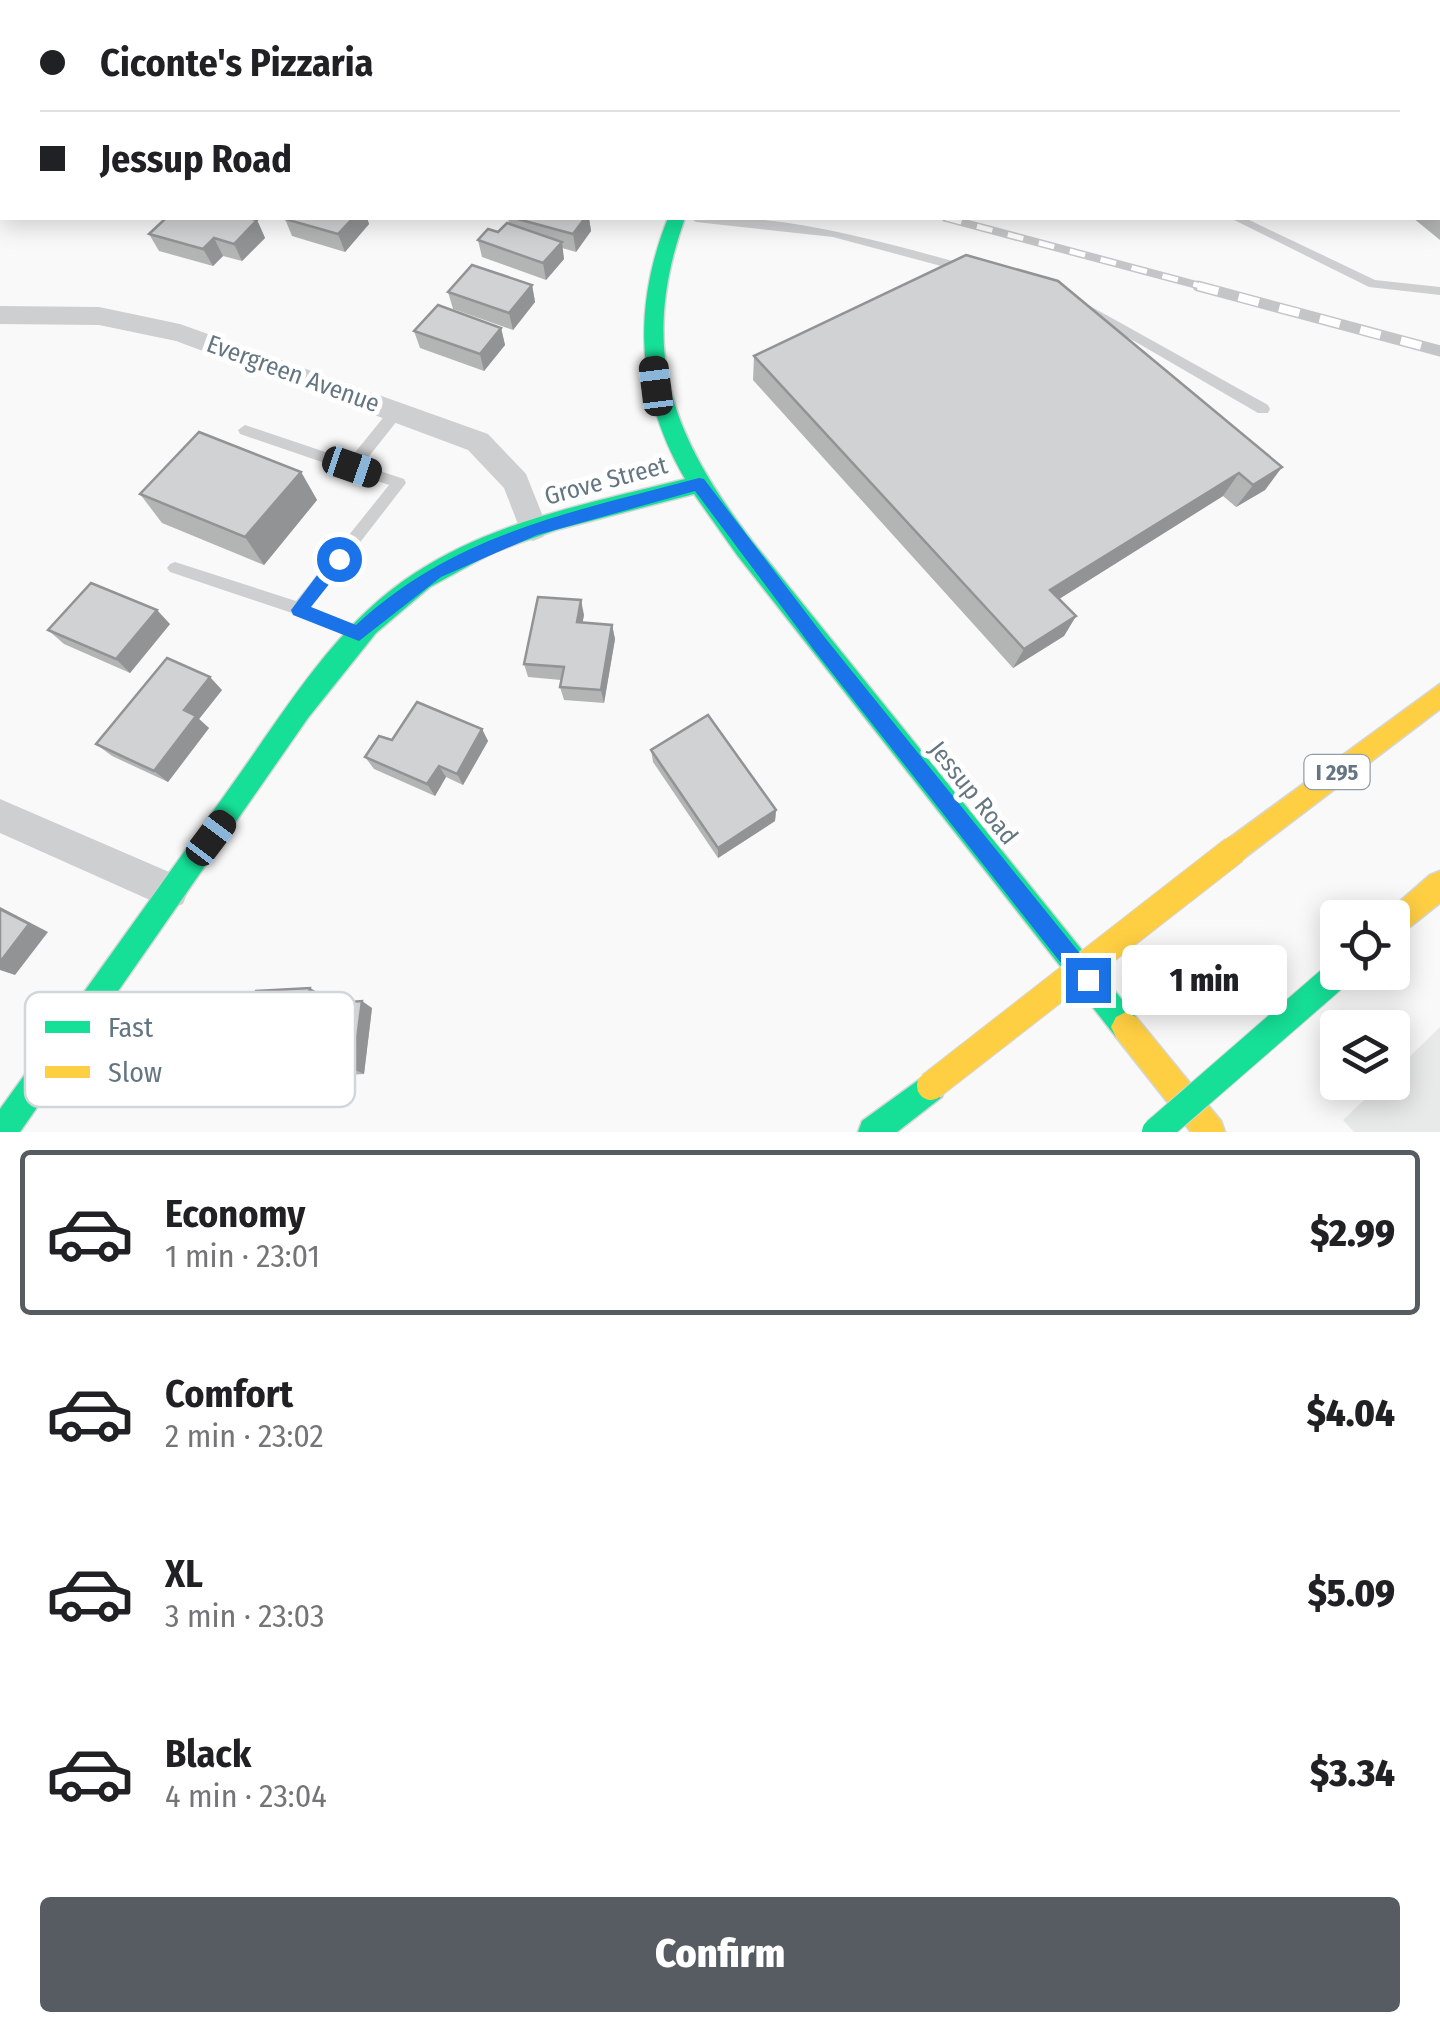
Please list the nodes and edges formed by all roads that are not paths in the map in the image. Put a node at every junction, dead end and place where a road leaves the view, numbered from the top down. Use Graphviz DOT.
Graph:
graph roads {
  1 [pos="675,220"];
  2 [pos="714,220"];
  3 [pos="1240,220"];
  4 [pos="988,274"];
  5 [pos="1440,292"];
  6 [pos="1065,295"];
  7 [pos="0,315"];
  8 [pos="1262,409"];
  9 [pos="396,412"];
  10 [pos="245,430"];
  11 [pos="352,467"];
  12 [pos="699,484"];
  13 [pos="534,529"];
  14 [pos="175,568"];
  15 [pos="299,610"];
  16 [pos="359,634"];
  17 [pos="1440,695"];
  18 [pos="0,816"];
  19 [pos="1440,885"];
  20 [pos="170,891"];
  21 [pos="1410,911"];
  22 [pos="1320,989"];
  23 [pos="100,992"];
  24 [pos="25,1099"];
  25 [pos="2,1132"];
  26 [pos="873,1132"];
  27 [pos="1156,1132"];
  28 [pos="1210,1132"];
  1 -- 12 [label="main road, Grove Street"];
  2 -- 4 [label="lane"];
  3 -- 5 [label="lane"];
  6 -- 8 [label="lane"];
  7 -- 9 [label="street, Evergreen Avenue"];
  9 -- 11 [label="lane"];
  9 -- 13 [label="street, Evergreen Avenue"];
  10 -- 11 [label="lane"];
  11 -- 15 [label="lane"];
  12 -- 13 [label="main road, Grove Street"];
  12 -- 28 [label="main road, Jessup Road"];
  13 -- 16 [label="main road, Grove Street"];
  14 -- 15 [label="lane"];
  15 -- 16 [label="lane"];
  16 -- 20 [label="main road, Grove Street"];
  17 -- 26 [label="main road, I 295, bridge"];
  18 -- 20 [label="street"];
  19 -- 21 [label="main road"];
  20 -- 23 [label="main road, Grove Street"];
  22 -- 27 [label="main road, bridge"];
  24 -- 25 [label="main road, Grove Street"];
}
